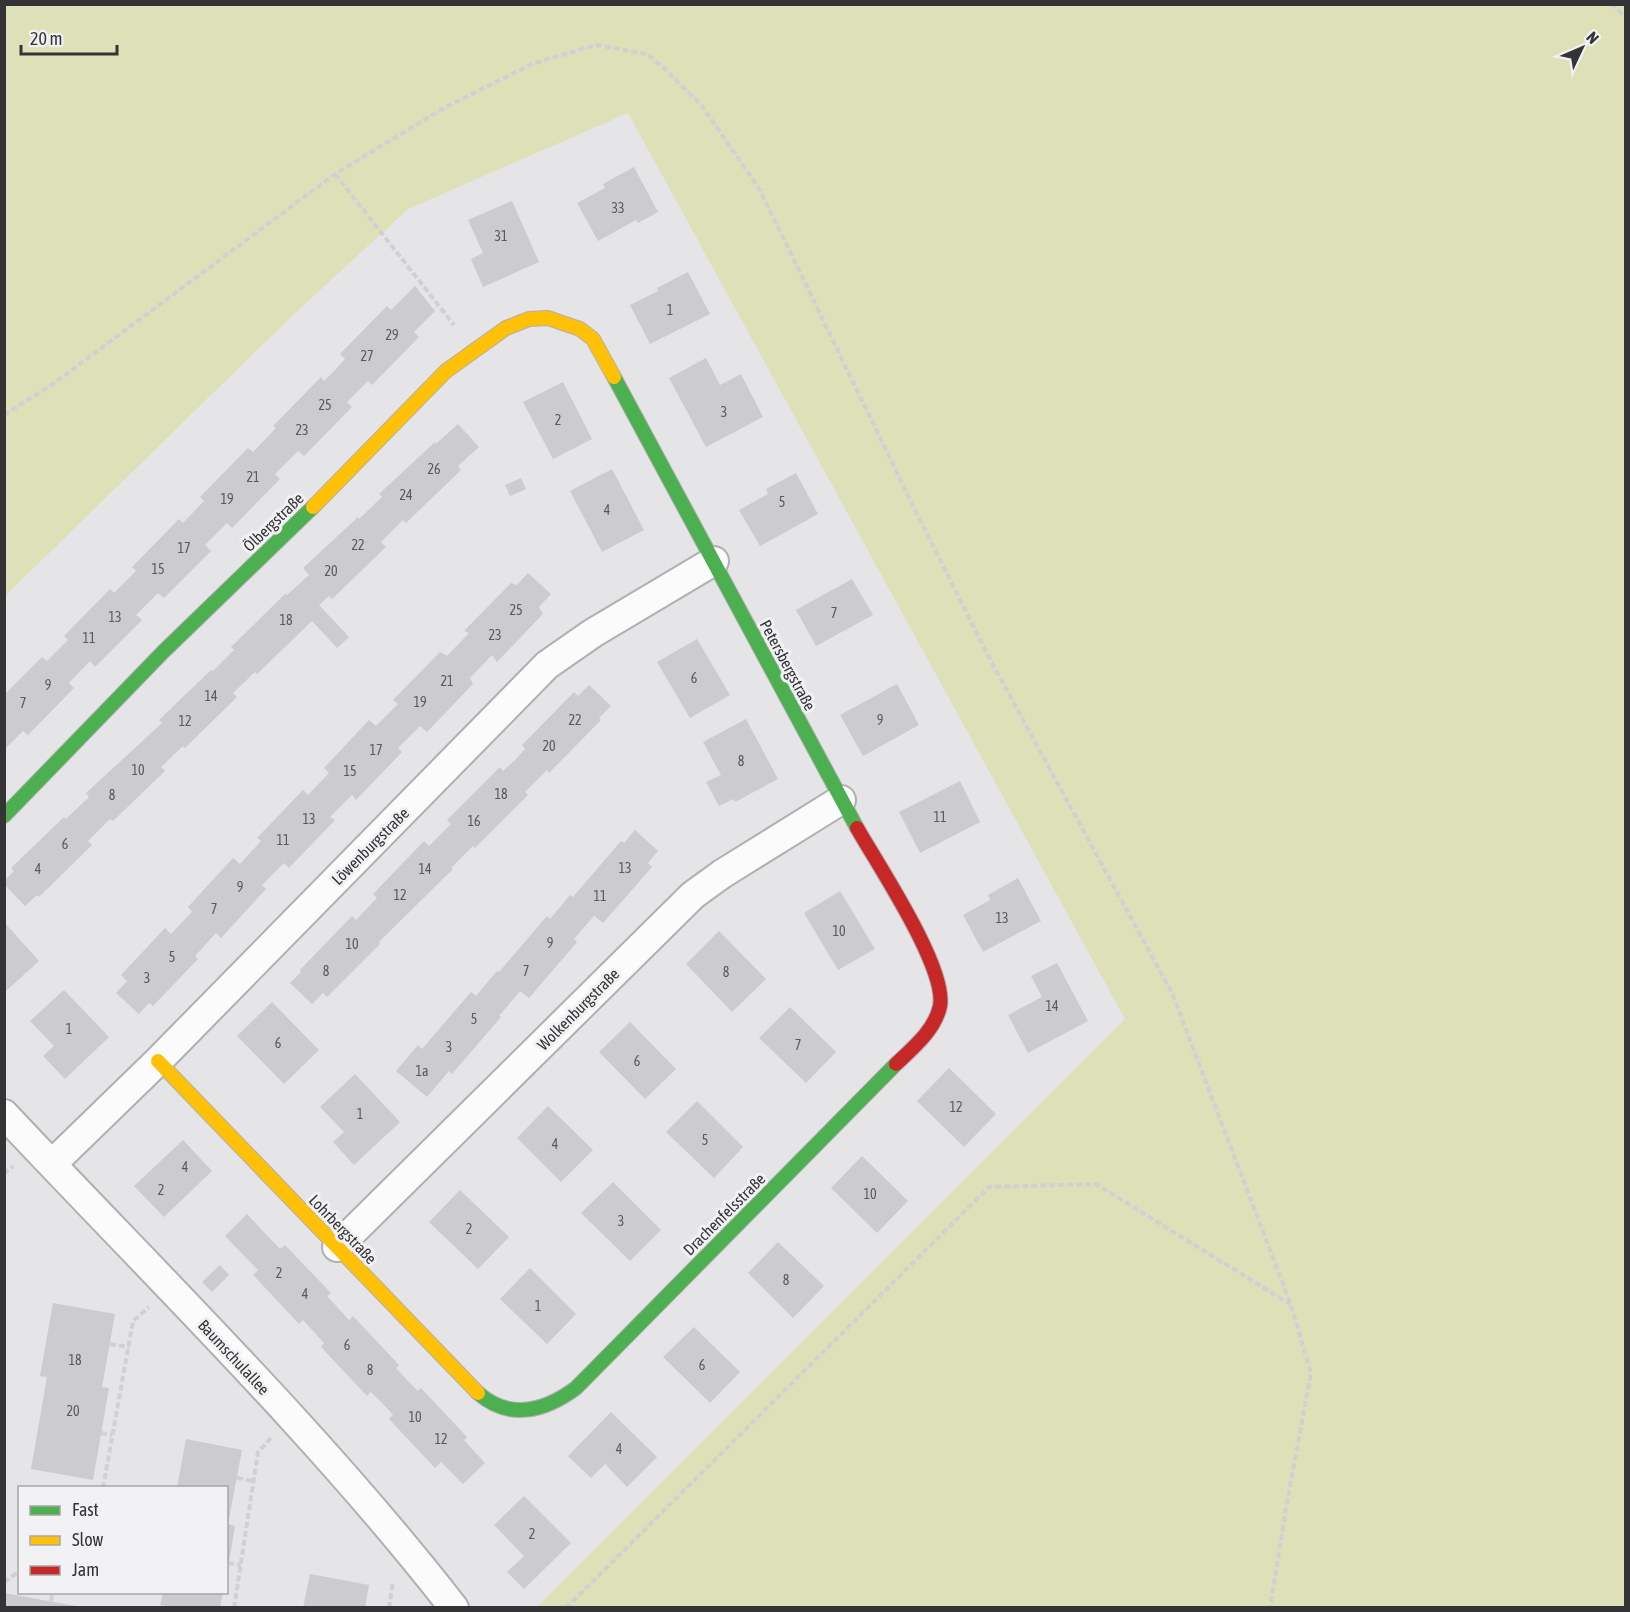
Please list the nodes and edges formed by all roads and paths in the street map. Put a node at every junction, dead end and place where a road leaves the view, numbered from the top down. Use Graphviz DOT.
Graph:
graph roads {
  1 [pos="1611,4"];
  2 [pos="1626,17"];
  3 [pos="335,174"];
  4 [pos="592,339"];
  5 [pos="473,350"];
  6 [pos="4,416"];
  7 [pos="714,561"];
  8 [pos="841,800"];
  9 [pos="4,816"];
  10 [pos="940,1010"];
  11 [pos="158,1061"];
  12 [pos="4,1114"];
  13 [pos="52,1164"];
  14 [pos="337,1247"];
  15 [pos="156,1301"];
  16 [pos="1291,1305"];
  17 [pos="110,1344"];
  18 [pos="129,1347"];
  19 [pos="511,1410"];
  20 [pos="101,1433"];
  21 [pos="112,1436"];
  22 [pos="258,1452"];
  23 [pos="237,1478"];
  24 [pos="253,1481"];
  25 [pos="103,1486"];
  26 [pos="228,1563"];
  27 [pos="241,1565"];
  28 [pos="18,1572"];
  29 [pos="12,1576"];
  30 [pos="394,1576"];
  31 [pos="18,1578"];
  32 [pos="4,1582"];
  33 [pos="53,1594"];
  34 [pos="51,1601"];
  35 [pos="234,1608"];
  36 [pos="388,1608"];
  37 [pos="453,1608"];
  38 [pos="566,1608"];
  39 [pos="1270,1608"];
  1 -- 2 [label="path"];
  3 -- 5 [label="path"];
  3 -- 6 [label="path"];
  3 -- 16 [label="path"];
  4 -- 5 [label="street, Ölbergstraße"];
  4 -- 7 [label="street, Petersbergstraße"];
  5 -- 9 [label="street, Ölbergstraße"];
  7 -- 8 [label="street, Petersbergstraße"];
  7 -- 11 [label="street, Löwenburgstraße"];
  8 -- 10 [label="street, Petersbergstraße"];
  8 -- 14 [label="street, Wolkenburgstraße"];
  10 -- 19 [label="street, Drachenfelsstraße"];
  11 -- 13 [label="street, Löwenburgstraße"];
  11 -- 14 [label="street, Lohrbergstraße"];
  12 -- 13 [label="street, Baumschulallee"];
  13 -- 37 [label="street, Baumschulallee"];
  14 -- 19 [label="street, Lohrbergstraße"];
  15 -- 18 [label="path"];
  16 -- 38 [label="path"];
  16 -- 39 [label="path"];
  17 -- 18 [label="path"];
  18 -- 21 [label="path"];
  20 -- 21 [label="path"];
  21 -- 25 [label="path"];
  22 -- 24 [label="path"];
  23 -- 24 [label="path"];
  24 -- 27 [label="path"];
  26 -- 27 [label="path"];
  27 -- 35 [label="path"];
  28 -- 29 [label="path"];
  29 -- 31 [label="path"];
  29 -- 32 [label="path"];
  30 -- 36 [label="path"];
  33 -- 34 [label="path"];
}
